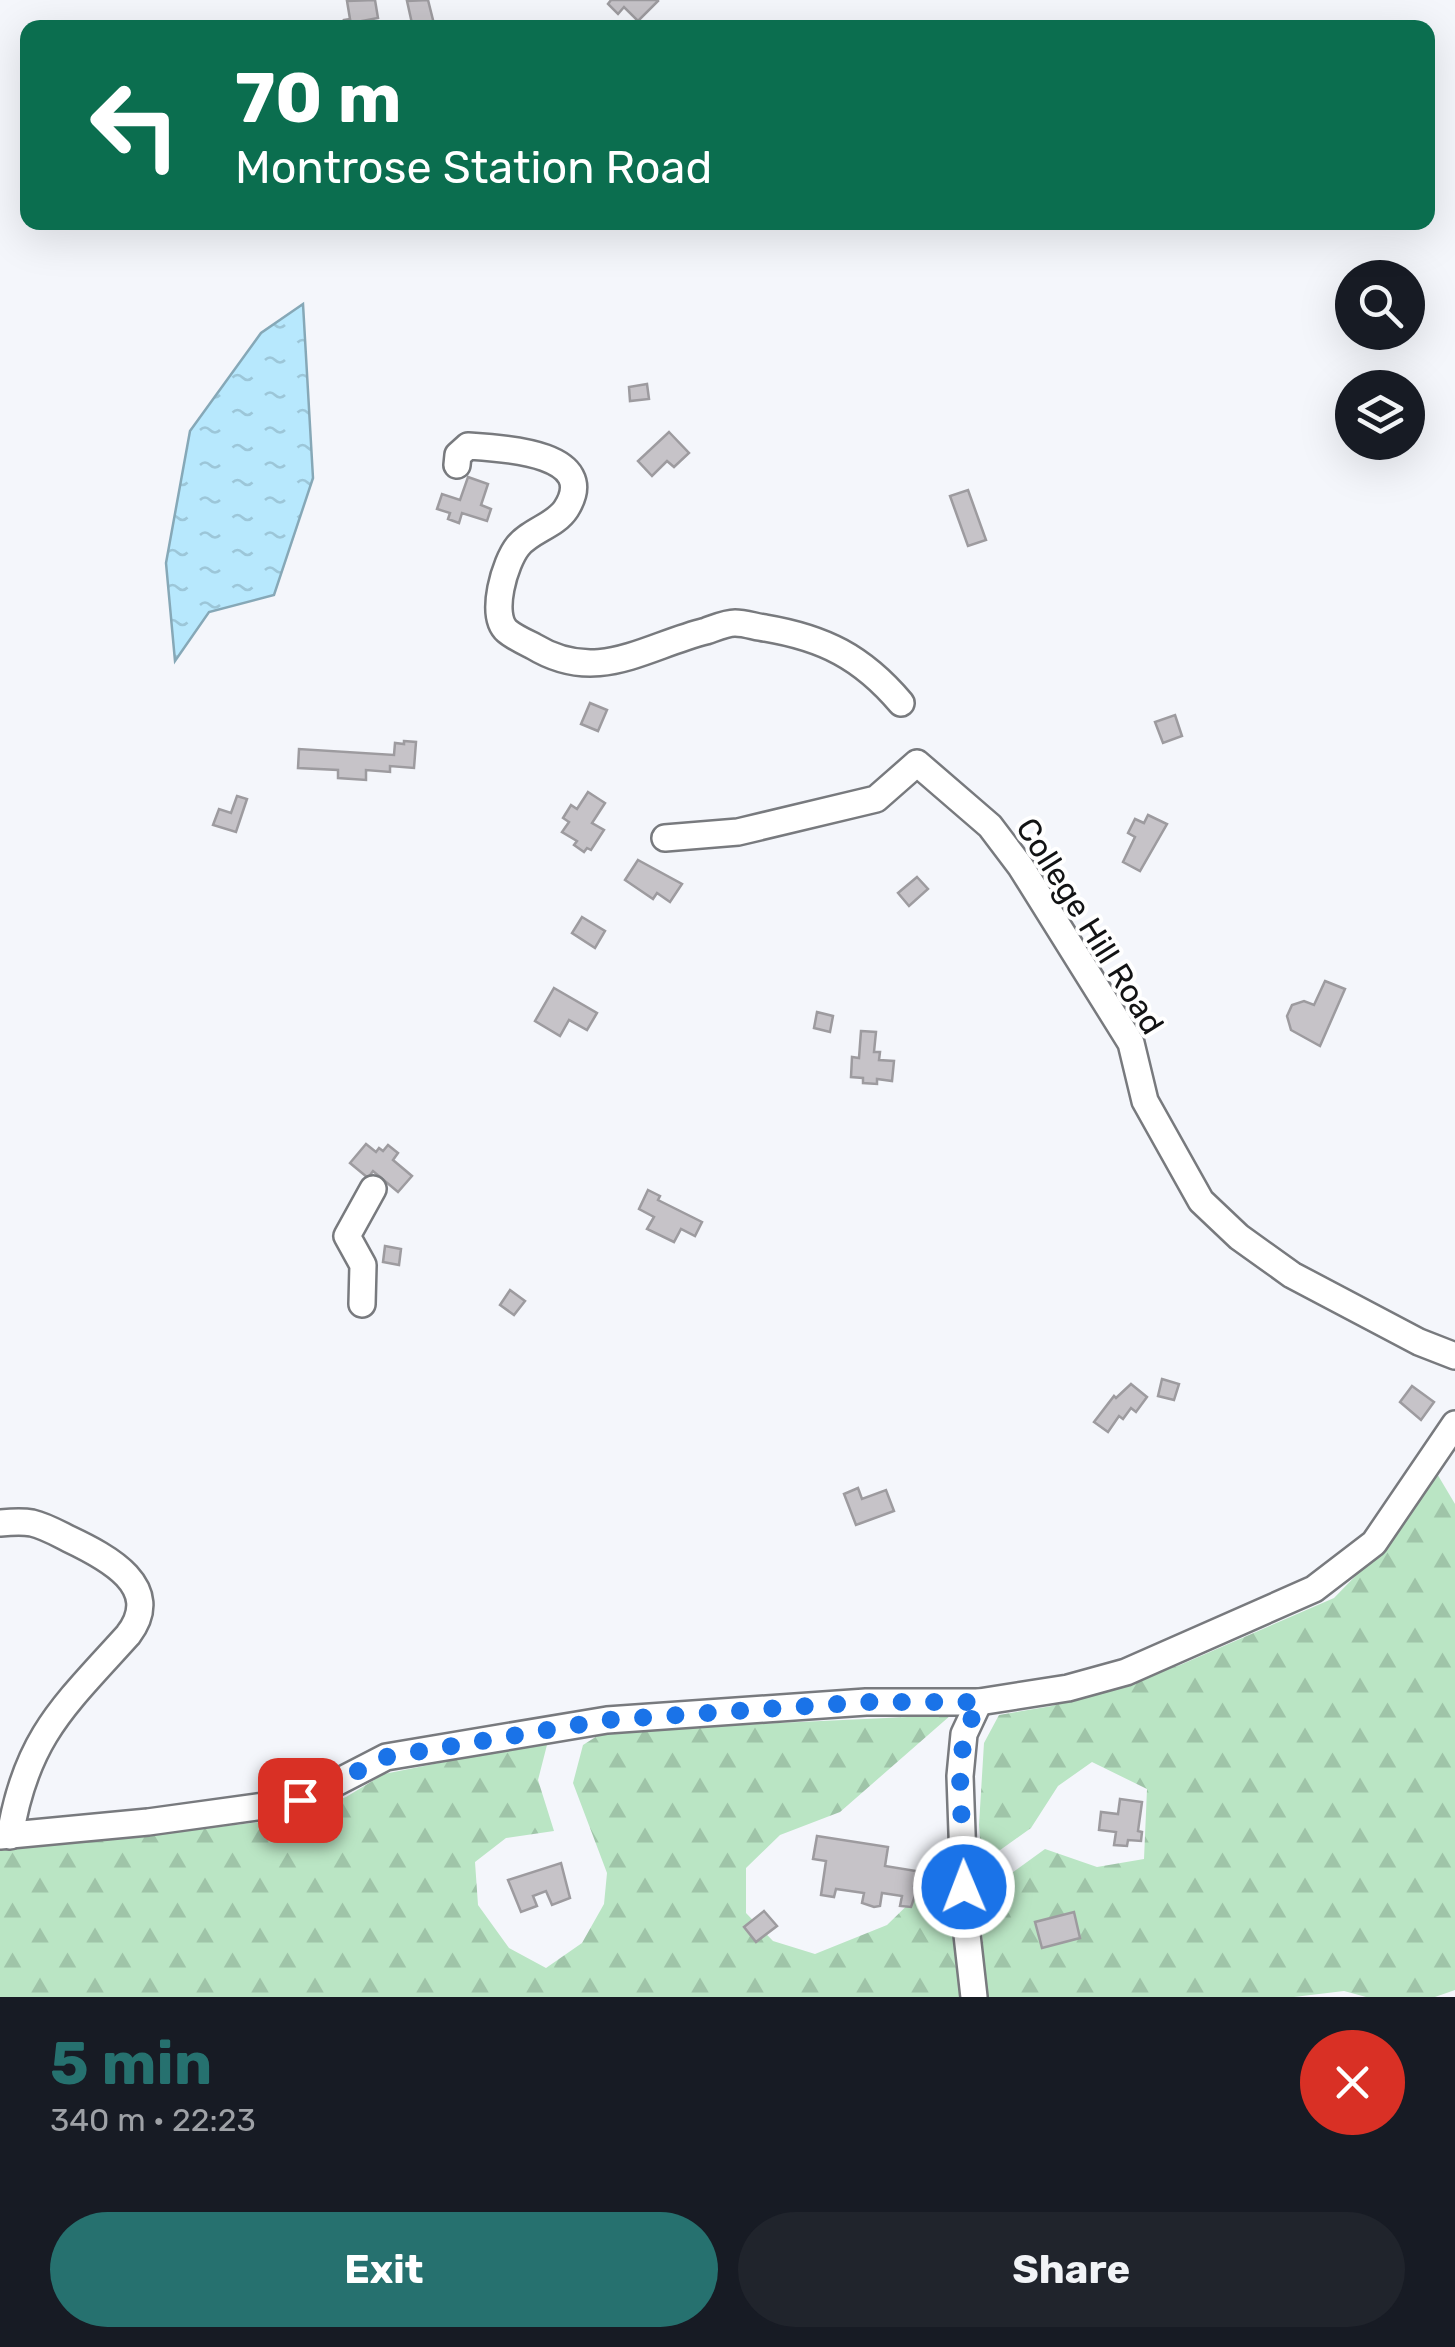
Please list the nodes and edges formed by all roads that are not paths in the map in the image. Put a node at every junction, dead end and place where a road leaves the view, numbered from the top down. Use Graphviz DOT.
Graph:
graph roads {
  1 [pos="457,466"];
  2 [pos="901,703"];
  3 [pos="665,838"];
  4 [pos="373,1188"];
  5 [pos="362,1304"];
  6 [pos="1455,1356"];
  7 [pos="1455,1424"];
  8 [pos="0,1523"];
  9 [pos="980,1702"];
  10 [pos="5,1836"];
  11 [pos="974,1997"];
  1 -- 2 [label="street"];
  3 -- 6 [label="street, College Hill Road"];
  4 -- 5 [label="street"];
  7 -- 9 [label="street"];
  8 -- 10 [label="street"];
  9 -- 10 [label="street"];
  9 -- 11 [label="street"];
}
